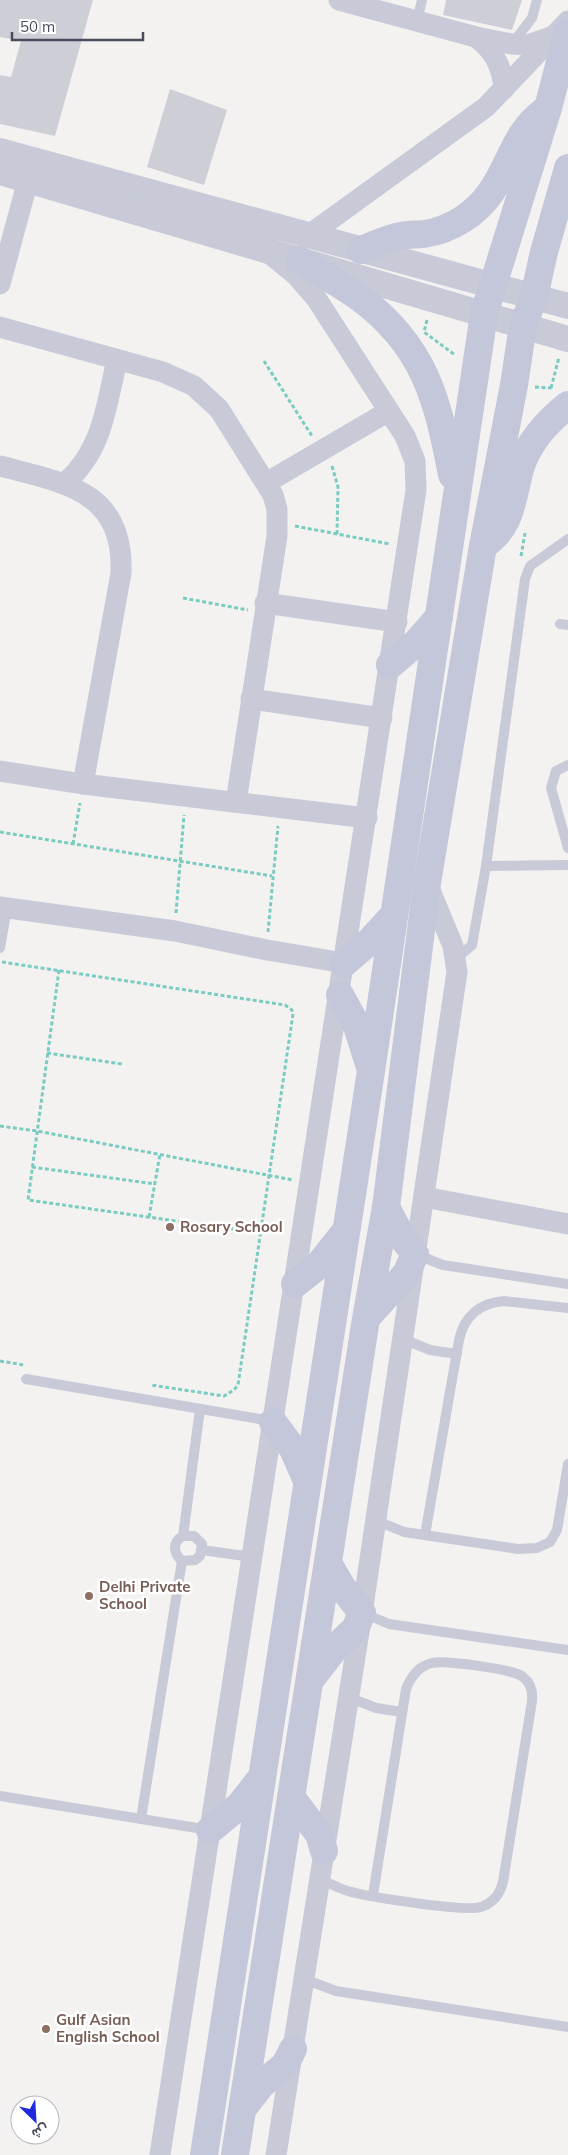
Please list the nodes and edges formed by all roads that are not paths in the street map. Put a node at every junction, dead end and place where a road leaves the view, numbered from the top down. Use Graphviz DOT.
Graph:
graph roads {
  1 [pos="339,0"];
  2 [pos="422,0"];
  3 [pos="537,0"];
  4 [pos="417,21"];
  5 [pos="564,28"];
  6 [pos="476,37"];
  7 [pos="512,44"];
  8 [pos="504,89"];
  9 [pos="548,108"];
  10 [pos="0,151"];
  11 [pos="568,168"];
  12 [pos="0,172"];
  13 [pos="28,180"];
  14 [pos="304,248"];
  15 [pos="264,250"];
  16 [pos="361,250"];
  17 [pos="0,284"];
  18 [pos="494,286"];
  19 [pos="534,297"];
  20 [pos="568,306"];
  21 [pos="484,314"];
  22 [pos="523,326"];
  23 [pos="0,327"];
  24 [pos="568,339"];
  25 [pos="117,360"];
  26 [pos="568,405"];
  27 [pos="389,411"];
  28 [pos="0,466"];
  29 [pos="65,483"];
  30 [pos="266,483"];
  31 [pos="456,497"];
  32 [pos="568,539"];
  33 [pos="483,546"];
  34 [pos="265,608"];
  35 [pos="439,616"];
  36 [pos="397,622"];
  37 [pos="390,664"];
  38 [pos="251,699"];
  39 [pos="382,718"];
  40 [pos="568,765"];
  41 [pos="0,771"];
  42 [pos="83,784"];
  43 [pos="236,802"];
  44 [pos="367,818"];
  45 [pos="568,848"];
  46 [pos="568,865"];
  47 [pos="486,866"];
  48 [pos="427,883"];
  49 [pos="4,907"];
  50 [pos="393,916"];
  51 [pos="0,948"];
  52 [pos="456,959"];
  53 [pos="344,963"];
  54 [pos="340,994"];
  55 [pos="371,1071"];
  56 [pos="424,1197"];
  57 [pos="386,1207"];
  58 [pos="568,1224"];
  59 [pos="346,1231"];
  60 [pos="415,1254"];
  61 [pos="295,1284"];
  62 [pos="568,1284"];
  63 [pos="568,1308"];
  64 [pos="366,1319"];
  65 [pos="403,1338"];
  66 [pos="457,1354"];
  67 [pos="26,1379"];
  68 [pos="200,1409"];
  69 [pos="273,1422"];
  70 [pos="568,1464"];
  71 [pos="308,1481"];
  72 [pos="375,1520"];
  73 [pos="425,1535"];
  74 [pos="183,1536"];
  75 [pos="202,1550"];
  76 [pos="252,1557"];
  77 [pos="182,1561"];
  78 [pos="328,1562"];
  79 [pos="362,1613"];
  80 [pos="568,1650"];
  81 [pos="309,1682"];
  82 [pos="348,1697"];
  83 [pos="402,1712"];
  84 [pos="264,1773"];
  85 [pos="0,1796"];
  86 [pos="291,1797"];
  87 [pos="141,1819"];
  88 [pos="210,1830"];
  89 [pos="324,1851"];
  90 [pos="320,1879"];
  91 [pos="373,1895"];
  92 [pos="304,1979"];
  93 [pos="568,2027"];
  94 [pos="293,2049"];
  95 [pos="242,2110"];
  96 [pos="160,2155"];
  97 [pos="204,2155"];
  98 [pos="235,2155"];
  99 [pos="276,2155"];
  1 -- 4 [label="street"];
  2 -- 4 [label="lane"];
  3 -- 7 [label="lane"];
  4 -- 6 [label="street"];
  5 -- 7 [label="street"];
  5 -- 8 [label="street"];
  5 -- 9 [label="main road"];
  6 -- 7 [label="street"];
  6 -- 8 [label="street"];
  8 -- 14 [label="street"];
  9 -- 16 [label="main road"];
  9 -- 18 [label="main road"];
  10 -- 14 [label="street"];
  11 -- 19 [label="main road"];
  12 -- 13 [label="street"];
  13 -- 15 [label="street"];
  13 -- 17 [label="street"];
  14 -- 15 [label="street"];
  14 -- 16 [label="street"];
  14 -- 21 [label="street"];
  14 -- 31 [label="main road"];
  15 -- 27 [label="street"];
  16 -- 18 [label="street"];
  18 -- 19 [label="street"];
  18 -- 21 [label="main road"];
  19 -- 20 [label="street"];
  19 -- 22 [label="main road"];
  21 -- 22 [label="street"];
  21 -- 31 [label="main road"];
  22 -- 24 [label="street"];
  22 -- 33 [label="main road"];
  23 -- 25 [label="street"];
  25 -- 29 [label="street"];
  25 -- 30 [label="street"];
  26 -- 33 [label="main road"];
  27 -- 30 [label="street"];
  27 -- 36 [label="street"];
  28 -- 29 [label="street"];
  29 -- 42 [label="street"];
  30 -- 34 [label="street"];
  31 -- 35 [label="main road"];
  32 -- 47 [label="lane"];
  33 -- 48 [label="main road"];
  34 -- 36 [label="street"];
  34 -- 38 [label="street"];
  35 -- 37 [label="main road"];
  35 -- 50 [label="main road"];
  36 -- 37 [label="street"];
  37 -- 39 [label="street"];
  38 -- 39 [label="street"];
  38 -- 43 [label="street"];
  39 -- 44 [label="street"];
  40 -- 45 [label="lane"];
  41 -- 42 [label="street"];
  42 -- 43 [label="street"];
  43 -- 44 [label="street"];
  44 -- 53 [label="street"];
  46 -- 47 [label="lane"];
  47 -- 52 [label="lane"];
  48 -- 52 [label="street"];
  48 -- 57 [label="main road"];
  49 -- 51 [label="lane"];
  49 -- 53 [label="street"];
  50 -- 53 [label="main road"];
  50 -- 55 [label="main road"];
  52 -- 56 [label="street"];
  53 -- 54 [label="street"];
  54 -- 55 [label="main road"];
  54 -- 61 [label="street"];
  55 -- 59 [label="main road"];
  56 -- 58 [label="street"];
  56 -- 60 [label="street"];
  57 -- 60 [label="main road"];
  57 -- 64 [label="main road"];
  59 -- 61 [label="main road"];
  59 -- 71 [label="main road"];
  60 -- 62 [label="lane"];
  60 -- 64 [label="main road"];
  60 -- 65 [label="street"];
  61 -- 69 [label="street"];
  63 -- 66 [label="lane"];
  64 -- 78 [label="main road"];
  65 -- 66 [label="lane"];
  65 -- 72 [label="street"];
  66 -- 73 [label="lane"];
  67 -- 68 [label="lane"];
  68 -- 69 [label="lane"];
  68 -- 74 [label="lane"];
  69 -- 71 [label="main road"];
  69 -- 76 [label="street"];
  70 -- 73 [label="lane"];
  71 -- 84 [label="main road"];
  72 -- 73 [label="lane"];
  72 -- 79 [label="street"];
  74 -- 75 [label="lane"];
  74 -- 77 [label="lane"];
  75 -- 76 [label="lane"];
  75 -- 77 [label="lane"];
  76 -- 88 [label="street"];
  77 -- 87 [label="lane"];
  78 -- 79 [label="main road"];
  78 -- 81 [label="main road"];
  79 -- 80 [label="lane"];
  79 -- 81 [label="main road"];
  79 -- 82 [label="street"];
  81 -- 86 [label="main road"];
  82 -- 83 [label="lane"];
  82 -- 89 [label="street"];
  83 -- 91 [label="lane"];
  83 -- 91 [label="lane"];
  84 -- 88 [label="main road"];
  84 -- 97 [label="main road"];
  85 -- 87 [label="lane"];
  86 -- 89 [label="main road"];
  86 -- 95 [label="main road"];
  87 -- 88 [label="lane"];
  88 -- 96 [label="street"];
  89 -- 90 [label="street"];
  90 -- 91 [label="lane"];
  90 -- 92 [label="street"];
  92 -- 93 [label="lane"];
  92 -- 94 [label="street"];
  94 -- 95 [label="main road"];
  94 -- 99 [label="street"];
  95 -- 98 [label="main road"];
}
